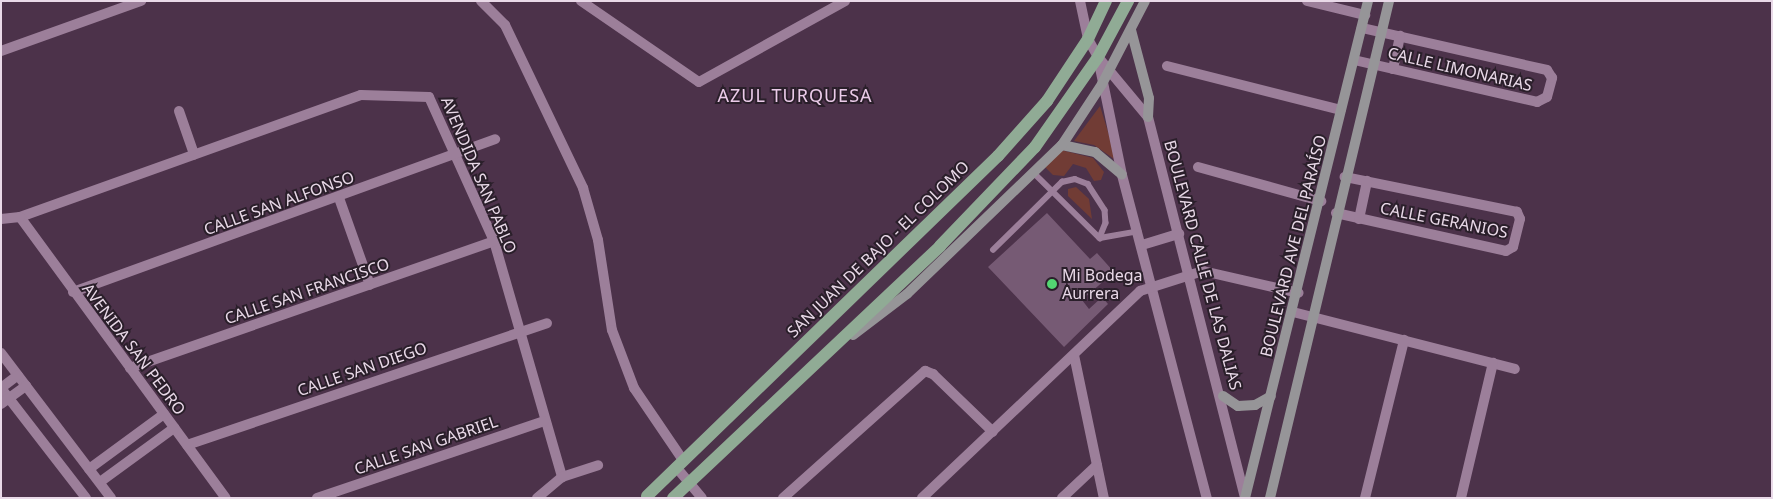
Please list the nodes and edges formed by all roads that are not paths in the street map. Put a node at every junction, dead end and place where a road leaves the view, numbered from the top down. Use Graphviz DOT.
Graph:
graph roads {
  1 [pos="140,1"];
  2 [pos="482,1"];
  3 [pos="581,1"];
  4 [pos="845,1"];
  5 [pos="1080,1"];
  6 [pos="1106,1"];
  7 [pos="1128,1"];
  8 [pos="1146,1"];
  9 [pos="1307,1"];
  10 [pos="1368,1"];
  11 [pos="1389,1"];
  12 [pos="1365,14"];
  13 [pos="1362,28"];
  14 [pos="1132,30"];
  15 [pos="1382,32"];
  16 [pos="1400,36"];
  17 [pos="1088,39"];
  18 [pos="1,51"];
  19 [pos="1098,57"];
  20 [pos="1354,60"];
  21 [pos="1374,65"];
  22 [pos="1167,66"];
  23 [pos="1393,69"];
  24 [pos="1109,71"];
  25 [pos="1102,84"];
  26 [pos="1341,110"];
  27 [pos="180,111"];
  28 [pos="1148,117"];
  29 [pos="494,139"];
  30 [pos="1062,145"];
  31 [pos="194,154"];
  32 [pos="456,154"];
  33 [pos="1198,167"];
  34 [pos="1034,173"];
  35 [pos="1122,174"];
  36 [pos="1345,177"];
  37 [pos="1367,181"];
  38 [pos="1051,192"];
  39 [pos="339,198"];
  40 [pos="1321,201"];
  41 [pos="1336,212"];
  42 [pos="20,217"];
  43 [pos="1,219"];
  44 [pos="1360,219"];
  45 [pos="1138,231"];
  46 [pos="1179,234"];
  47 [pos="1100,238"];
  48 [pos="494,241"];
  49 [pos="1142,245"];
  50 [pos="993,250"];
  51 [pos="1190,275"];
  52 [pos="370,285"];
  53 [pos="1153,287"];
  54 [pos="73,292"];
  55 [pos="1299,293"];
  56 [pos="1293,312"];
  57 [pos="1312,317"];
  58 [pos="547,323"];
  59 [pos="518,332"];
  60 [pos="1404,340"];
  61 [pos="1,354"];
  62 [pos="1074,355"];
  63 [pos="818,361"];
  64 [pos="1493,363"];
  65 [pos="130,368"];
  66 [pos="1515,369"];
  67 [pos="18,375"];
  68 [pos="26,386"];
  69 [pos="1,388"];
  70 [pos="1222,396"];
  71 [pos="1271,396"];
  72 [pos="5,401"];
  73 [pos="164,414"];
  74 [pos="544,421"];
  75 [pos="174,428"];
  76 [pos="993,432"];
  77 [pos="187,445"];
  78 [pos="598,465"];
  79 [pos="1096,465"];
  80 [pos="675,468"];
  81 [pos="89,469"];
  82 [pos="562,477"];
  83 [pos="100,482"];
  84 [pos="681,490"];
  85 [pos="110,497"];
  86 [pos="646,497"];
  87 [pos="1245,497"];
  88 [pos="86,498"];
  89 [pos="226,498"];
  90 [pos="317,498"];
  91 [pos="538,498"];
  92 [pos="702,498"];
  93 [pos="784,498"];
  94 [pos="922,498"];
  95 [pos="1062,498"];
  96 [pos="1104,498"];
  97 [pos="1207,498"];
  98 [pos="1270,498"];
  99 [pos="1366,498"];
  100 [pos="1460,498"];
  1 -- 18 [label="street"];
  2 -- 80 [label="street"];
  3 -- 4 [label="street"];
  5 -- 17 [label="street, BOULEVARD CALLE DE LAS DALIAS"];
  6 -- 17 [label="main road, SAN JUAN DE BAJO - EL COLOMO"];
  7 -- 19 [label="main road"];
  8 -- 14 [label="street"];
  9 -- 12 [label="street"];
  10 -- 12 [label="street, BOULEVARD AVE DEL PARAÍSO"];
  11 -- 15 [label="street, BOULEVARD AVE DEL PARAÍSO"];
  12 -- 13 [label="street, BOULEVARD AVE DEL PARAÍSO"];
  13 -- 15 [label="street, CALLE LIMONARIAS"];
  13 -- 20 [label="street, BOULEVARD AVE DEL PARAÍSO"];
  14 -- 24 [label="street"];
  14 -- 28 [label="street"];
  15 -- 16 [label="street, CALLE LIMONARIAS"];
  15 -- 21 [label="street, BOULEVARD AVE DEL PARAÍSO"];
  16 -- 23 [label="street"];
  16 -- 23 [label="street, CALLE LIMONARIAS"];
  17 -- 19 [label="street, BOULEVARD CALLE DE LAS DALIAS"];
  17 -- 80 [label="main road, SAN JUAN DE BAJO - EL COLOMO"];
  19 -- 24 [label="street, BOULEVARD CALLE DE LAS DALIAS"];
  19 -- 25 [label="street, BOULEVARD CALLE DE LAS DALIAS"];
  19 -- 63 [label="main road"];
  20 -- 21 [label="street, CALLE LIMONARIAS"];
  20 -- 26 [label="street, BOULEVARD AVE DEL PARAÍSO"];
  21 -- 23 [label="street, CALLE LIMONARIAS"];
  21 -- 36 [label="street, BOULEVARD AVE DEL PARAÍSO"];
  22 -- 26 [label="street"];
  24 -- 25 [label="street"];
  24 -- 28 [label="street, BOULEVARD CALLE DE LAS DALIAS"];
  25 -- 30 [label="street"];
  25 -- 35 [label="street, BOULEVARD CALLE DE LAS DALIAS"];
  26 -- 40 [label="street, BOULEVARD AVE DEL PARAÍSO"];
  27 -- 31 [label="street"];
  28 -- 46 [label="street, BOULEVARD CALLE DE LAS DALIAS"];
  29 -- 32 [label="street, CALLE SAN ALFONSO"];
  30 -- 34 [label="street"];
  30 -- 35 [label="street"];
  31 -- 32 [label="street, AVENDIDA SAN PABLO"];
  31 -- 42 [label="street, AVENDIDA SAN PABLO"];
  32 -- 39 [label="street, CALLE SAN ALFONSO"];
  32 -- 48 [label="street, AVENDIDA SAN PABLO"];
  33 -- 40 [label="street"];
  34 -- 38 [label="lane"];
  34 -- 63 [label="street"];
  35 -- 45 [label="street, BOULEVARD CALLE DE LAS DALIAS"];
  36 -- 37 [label="street, CALLE GERANIOS"];
  36 -- 41 [label="street, BOULEVARD AVE DEL PARAÍSO"];
  37 -- 44 [label="street"];
  37 -- 44 [label="street, CALLE GERANIOS"];
  38 -- 47 [label="lane"];
  38 -- 47 [label="lane"];
  38 -- 50 [label="lane"];
  39 -- 52 [label="street"];
  39 -- 54 [label="street, CALLE SAN ALFONSO"];
  40 -- 55 [label="street, BOULEVARD AVE DEL PARAÍSO"];
  41 -- 44 [label="street, CALLE GERANIOS"];
  41 -- 57 [label="street, BOULEVARD AVE DEL PARAÍSO"];
  42 -- 43 [label="street, AVENDIDA SAN PABLO"];
  42 -- 54 [label="street, AVENIDA SAN PEDRO"];
  45 -- 47 [label="lane"];
  45 -- 49 [label="street, BOULEVARD CALLE DE LAS DALIAS"];
  46 -- 49 [label="street"];
  46 -- 51 [label="street, BOULEVARD CALLE DE LAS DALIAS"];
  48 -- 52 [label="street, CALLE SAN FRANCISCO"];
  48 -- 59 [label="street, AVENDIDA SAN PABLO"];
  49 -- 53 [label="street, BOULEVARD CALLE DE LAS DALIAS"];
  51 -- 53 [label="street"];
  51 -- 55 [label="street"];
  51 -- 70 [label="street, BOULEVARD CALLE DE LAS DALIAS"];
  52 -- 65 [label="street, CALLE SAN FRANCISCO"];
  53 -- 62 [label="street"];
  53 -- 97 [label="street, BOULEVARD CALLE DE LAS DALIAS"];
  54 -- 65 [label="street, AVENIDA SAN PEDRO"];
  55 -- 56 [label="street, BOULEVARD AVE DEL PARAÍSO"];
  56 -- 57 [label="street"];
  56 -- 71 [label="street, BOULEVARD AVE DEL PARAÍSO"];
  57 -- 60 [label="street"];
  57 -- 98 [label="street, BOULEVARD AVE DEL PARAÍSO"];
  58 -- 59 [label="street, CALLE SAN DIEGO"];
  59 -- 74 [label="street, AVENDIDA SAN PABLO"];
  59 -- 77 [label="street, CALLE SAN DIEGO"];
  60 -- 64 [label="street"];
  60 -- 99 [label="street"];
  61 -- 67 [label="street"];
  62 -- 76 [label="street"];
  62 -- 79 [label="street"];
  63 -- 84 [label="main road"];
  64 -- 66 [label="street"];
  64 -- 100 [label="street"];
  65 -- 73 [label="street, AVENIDA SAN PEDRO"];
  67 -- 68 [label="street"];
  67 -- 69 [label="street"];
  68 -- 72 [label="street"];
  68 -- 81 [label="street"];
  69 -- 72 [label="street"];
  70 -- 71 [label="street"];
  70 -- 87 [label="street, BOULEVARD CALLE DE LAS DALIAS"];
  71 -- 87 [label="street, BOULEVARD AVE DEL PARAÍSO"];
  72 -- 88 [label="street"];
  73 -- 75 [label="street, AVENIDA SAN PEDRO"];
  73 -- 81 [label="street"];
  74 -- 82 [label="street, AVENDIDA SAN PABLO"];
  74 -- 90 [label="street, CALLE SAN GABRIEL"];
  75 -- 77 [label="street, AVENIDA SAN PEDRO"];
  75 -- 83 [label="street"];
  76 -- 93 [label="street"];
  76 -- 94 [label="street"];
  77 -- 89 [label="street, AVENIDA SAN PEDRO"];
  78 -- 82 [label="street"];
  79 -- 95 [label="street"];
  79 -- 96 [label="street"];
  80 -- 84 [label="street"];
  80 -- 86 [label="main road, SAN JUAN DE BAJO - EL COLOMO"];
  81 -- 83 [label="street"];
  82 -- 91 [label="street"];
  83 -- 85 [label="street"];
  84 -- 92 [label="street"];
}
